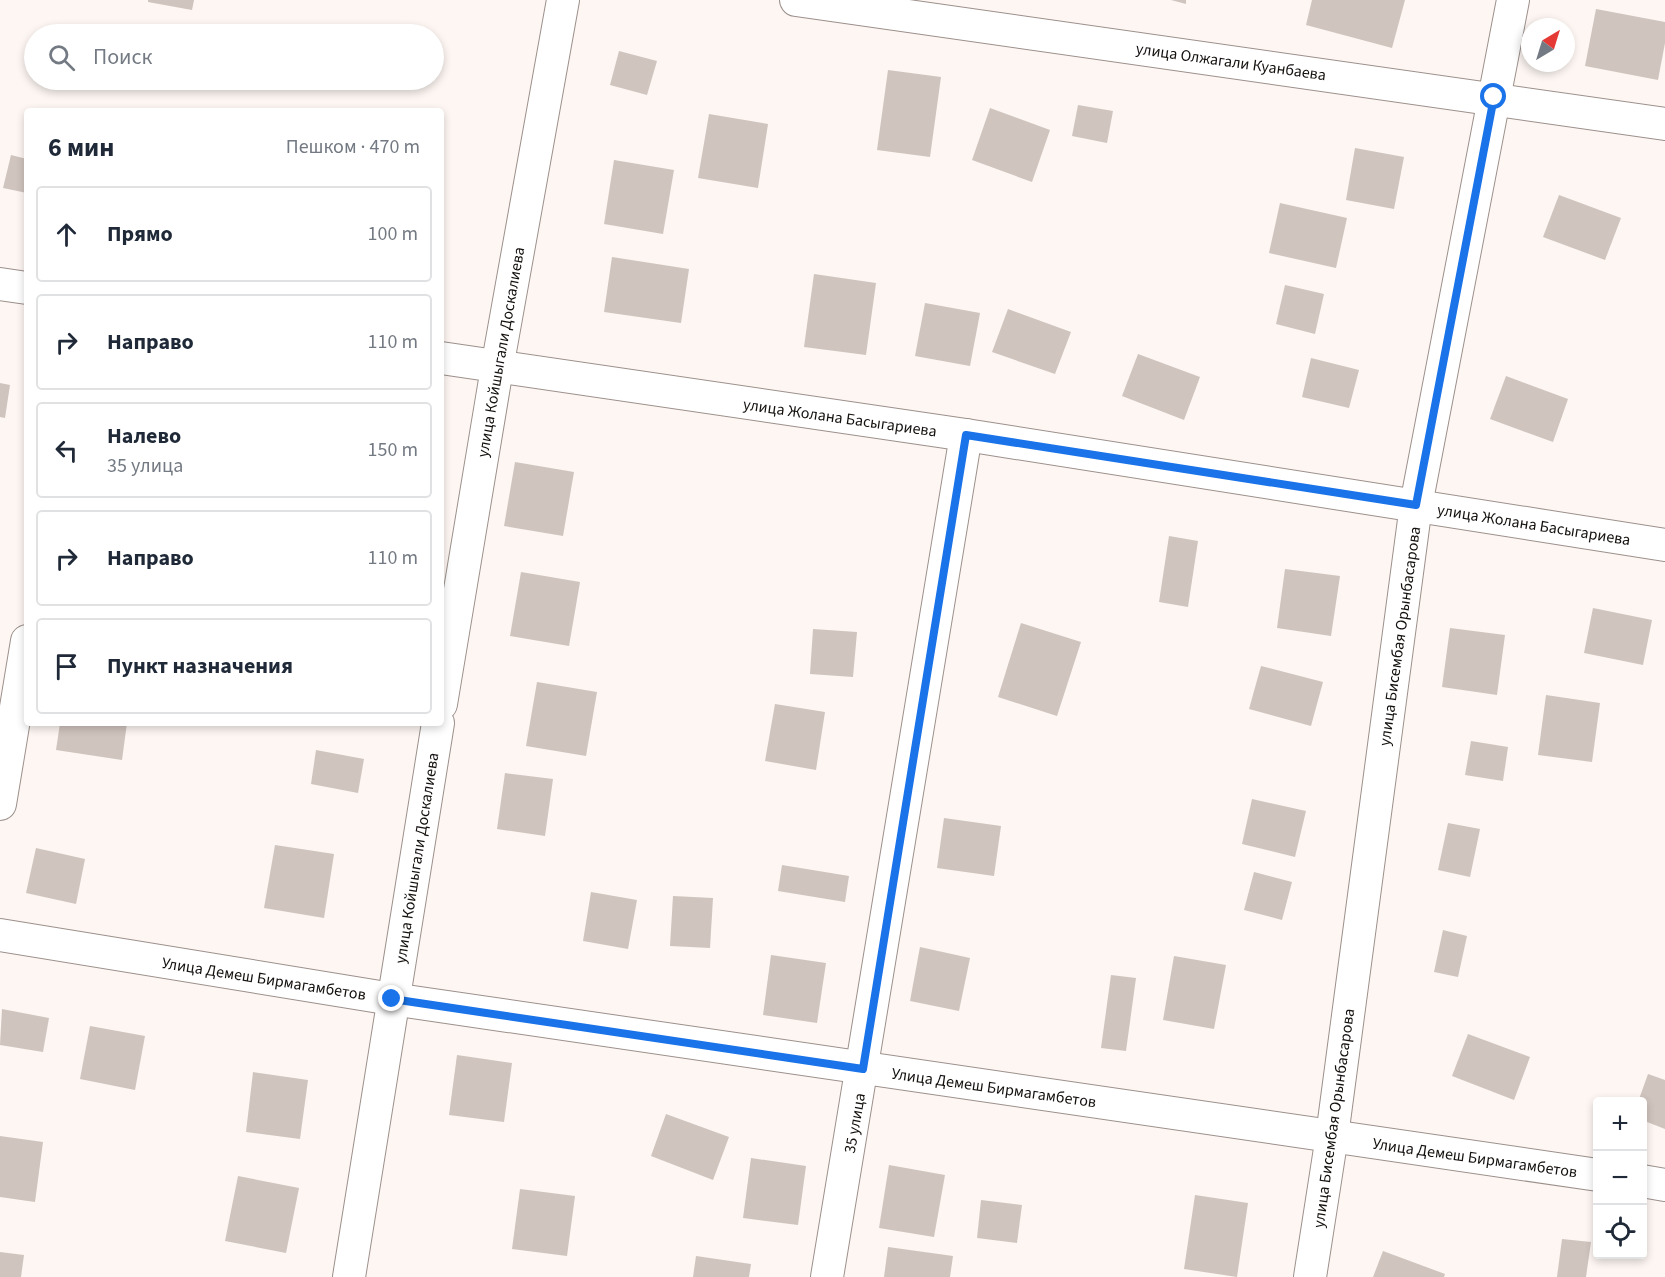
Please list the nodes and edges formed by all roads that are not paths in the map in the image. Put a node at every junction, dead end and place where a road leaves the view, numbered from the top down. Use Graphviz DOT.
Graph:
graph roads {
  1 [pos="562,0"];
  2 [pos="796,0"];
  3 [pos="1513,0"];
  4 [pos="1494,97"];
  5 [pos="1665,124"];
  6 [pos="0,284"];
  7 [pos="24,288"];
  8 [pos="444,359"];
  9 [pos="497,368"];
  10 [pos="966,435"];
  11 [pos="1416,505"];
  12 [pos="1665,545"];
  13 [pos="24,659"];
  14 [pos="444,686"];
  15 [pos="438,726"];
  16 [pos="0,804"];
  17 [pos="0,935"];
  18 [pos="392,999"];
  19 [pos="863,1069"];
  20 [pos="1332,1136"];
  21 [pos="1593,1174"];
  22 [pos="1647,1182"];
  23 [pos="1665,1185"];
  24 [pos="349,1277"];
  25 [pos="827,1277"];
  26 [pos="1310,1277"];
  1 -- 9 [label="street, улица Койшыгали Доскалиева"];
  2 -- 4 [label="street, улица Олжагали Куанбаева"];
  3 -- 4 [label="street, улица Бисембая Орынбасарова"];
  4 -- 5 [label="street, улица Олжагали Куанбаева"];
  4 -- 11 [label="street, улица Бисембая Орынбасарова"];
  6 -- 7 [label="street"];
  8 -- 9 [label="street, улица Жолана Басыгариева"];
  9 -- 10 [label="street, улица Жолана Басыгариева"];
  9 -- 14 [label="street, улица Койшыгали Доскалиева"];
  10 -- 11 [label="street, улица Жолана Басыгариева"];
  10 -- 19 [label="street, 35 улица"];
  11 -- 12 [label="street, улица Жолана Басыгариева"];
  11 -- 20 [label="street, улица Бисембая Орынбасарова"];
  13 -- 16 [label="street"];
  15 -- 18 [label="street, улица Койшыгали Доскалиева"];
  17 -- 18 [label="street, Улица Демеш Бирмагамбетов"];
  18 -- 19 [label="street, Улица Демеш Бирмагамбетов"];
  18 -- 24 [label="street, улица Койшыгали Доскалиева"];
  19 -- 20 [label="street, Улица Демеш Бирмагамбетов"];
  19 -- 25 [label="street, 35 улица"];
  20 -- 21 [label="street, Улица Демеш Бирмагамбетов"];
  20 -- 26 [label="street, улица Бисембая Орынбасарова"];
  22 -- 23 [label="street"];
}
